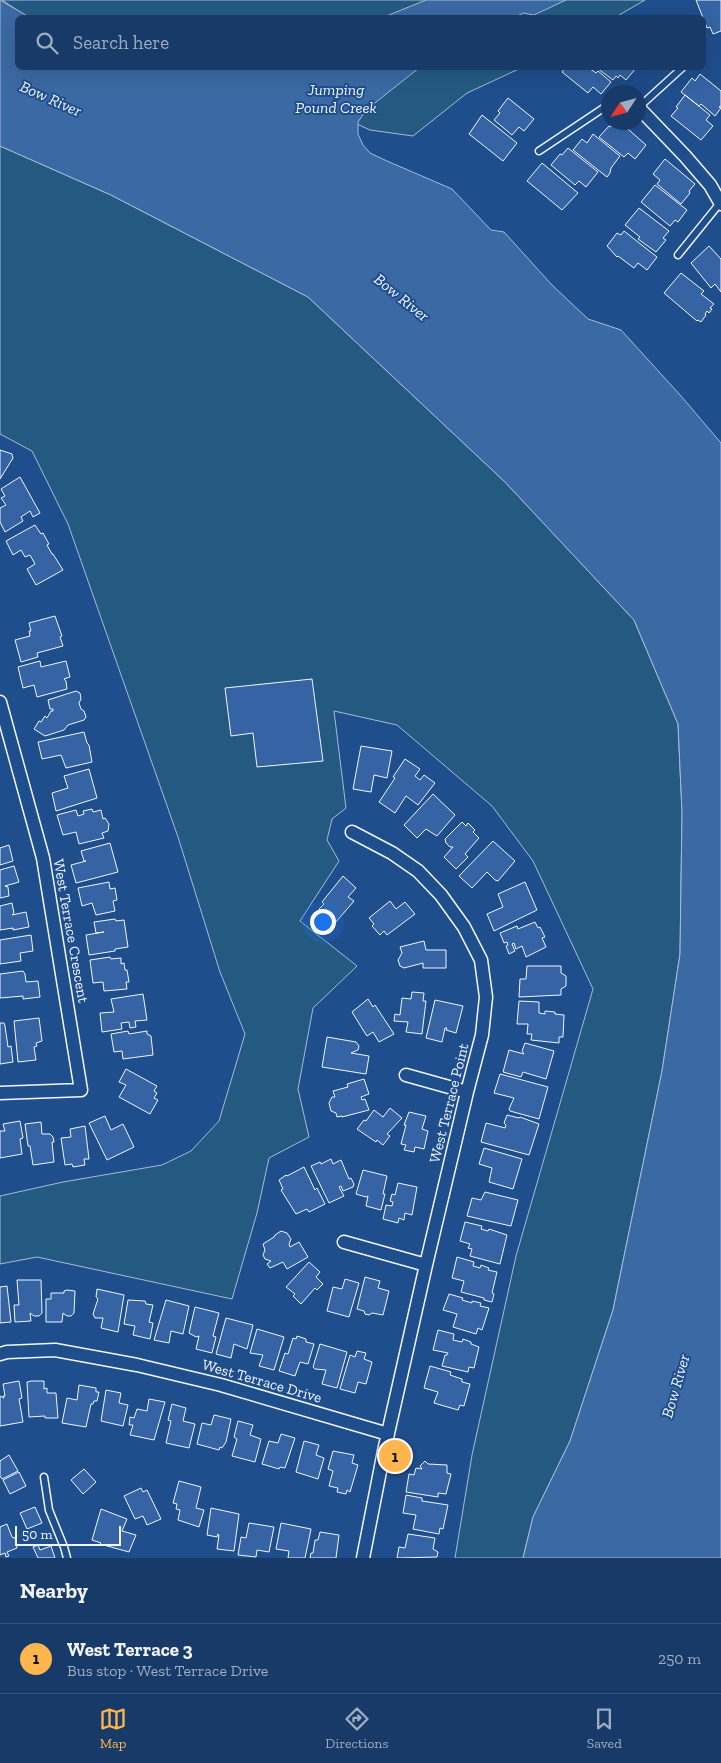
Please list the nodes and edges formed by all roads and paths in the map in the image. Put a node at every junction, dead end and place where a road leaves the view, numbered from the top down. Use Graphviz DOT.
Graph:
graph roads {
  1 [pos="680,70"];
  2 [pos="646,101"];
  3 [pos="601,110"];
  4 [pos="646,115"];
  5 [pos="539,151"];
  6 [pos="721,204"];
  7 [pos="678,255"];
  8 [pos="0,702"];
  9 [pos="352,832"];
  10 [pos="406,1075"];
  11 [pos="467,1092"];
  12 [pos="0,1093"];
  13 [pos="344,1242"];
  14 [pos="426,1265"];
  15 [pos="0,1354"];
  16 [pos="388,1434"];
  17 [pos="44,1477"];
  18 [pos="67,1558"];
  19 [pos="363,1558"];
  1 -- 2 [label="lane"];
  3 -- 5 [label="lane"];
  4 -- 6 [label="street"];
  6 -- 7 [label="lane"];
  8 -- 12 [label="street, West Terrace Crescent"];
  9 -- 11 [label="street, West Terrace Point"];
  10 -- 11 [label="street"];
  11 -- 14 [label="street, West Terrace Point"];
  13 -- 14 [label="street"];
  14 -- 16 [label="street, West Terrace Point"];
  15 -- 16 [label="street, West Terrace Drive"];
  16 -- 19 [label="street"];
  17 -- 18 [label="lane"];
}
